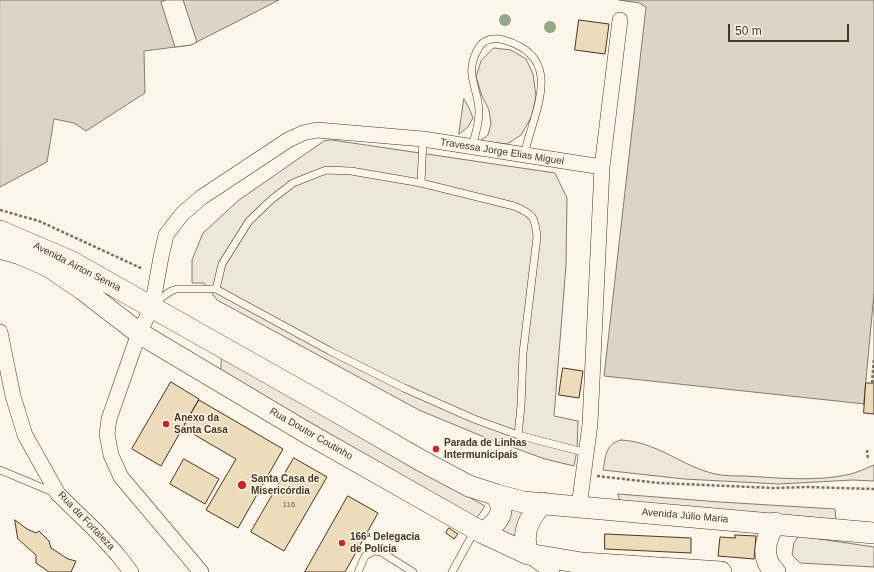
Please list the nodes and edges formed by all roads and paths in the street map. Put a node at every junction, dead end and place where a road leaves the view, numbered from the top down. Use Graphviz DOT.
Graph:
graph roads {
  1 [pos="620,20"];
  2 [pos="423,139"];
  3 [pos="472,147"];
  4 [pos="524,156"];
  5 [pos="602,167"];
  6 [pos="421,183"];
  7 [pos="0,210"];
  8 [pos="0,231"];
  9 [pos="0,248"];
  10 [pos="157,277"];
  11 [pos="216,289"];
  12 [pos="153,308"];
  13 [pos="0,332"];
  14 [pos="139,333"];
  15 [pos="874,358"];
  16 [pos="872,383"];
  17 [pos="518,435"];
  18 [pos="867,450"];
  19 [pos="587,453"];
  20 [pos="868,460"];
  21 [pos="0,470"];
  22 [pos="583,482"];
  23 [pos="874,489"];
  24 [pos="58,494"];
  25 [pos="497,496"];
  26 [pos="542,503"];
  27 [pos="579,507"];
  28 [pos="775,523"];
  29 [pos="480,531"];
  30 [pos="874,533"];
  31 [pos="528,554"];
  32 [pos="131,572"];
  33 [pos="201,572"];
  34 [pos="358,572"];
  35 [pos="413,572"];
  36 [pos="452,572"];
  37 [pos="552,572"];
  38 [pos="721,572"];
  39 [pos="775,572"];
  1 -- 5 [label="street"];
  2 -- 3 [label="street, Travessa Jorge Elias Miguel"];
  2 -- 6 [label="lane"];
  2 -- 10 [label="street, Travessa Jorge Elias Miguel"];
  3 -- 4 [label="street, Travessa Jorge Elias Miguel"];
  3 -- 4 [label="lane"];
  4 -- 5 [label="street, Travessa Jorge Elias Miguel"];
  5 -- 19 [label="street"];
  6 -- 11 [label="lane"];
  6 -- 17 [label="lane"];
  7 -- 10 [label="path"];
  8 -- 12 [label="main road, Avenida Airton Senna"];
  9 -- 14 [label="main road, Avenida Airton Senna"];
  10 -- 12 [label="street, Travessa Jorge Elias Miguel"];
  11 -- 12 [label="lane"];
  11 -- 17 [label="lane"];
  12 -- 14 [label="street, Travessa Jorge Elias Miguel"];
  12 -- 25 [label="main road"];
  13 -- 24 [label="street, Rua da Fortaleza"];
  14 -- 29 [label="main road, Rua Doutor Coutinho"];
  14 -- 33 [label="street, Travessa Jorge Elias Miguel"];
  15 -- 16 [label="path"];
  17 -- 19 [label="lane"];
  18 -- 20 [label="path"];
  19 -- 22 [label="street"];
  21 -- 24 [label="lane"];
  22 -- 23 [label="path"];
  22 -- 27 [label="street"];
  24 -- 32 [label="street, Rua da Fortaleza"];
  25 -- 26 [label="main road, Avenida Júlio Maria"];
  25 -- 29 [label="main road"];
  26 -- 27 [label="main road, Avenida Júlio Maria"];
  26 -- 31 [label="main road"];
  27 -- 28 [label="main road, Avenida Júlio Maria"];
  28 -- 30 [label="main road, Avenida Júlio Maria"];
  28 -- 39 [label="main road"];
  29 -- 31 [label="main road"];
  29 -- 36 [label="lane"];
  31 -- 37 [label="street"];
  31 -- 38 [label="main road"];
  34 -- 35 [label="lane"];
}
